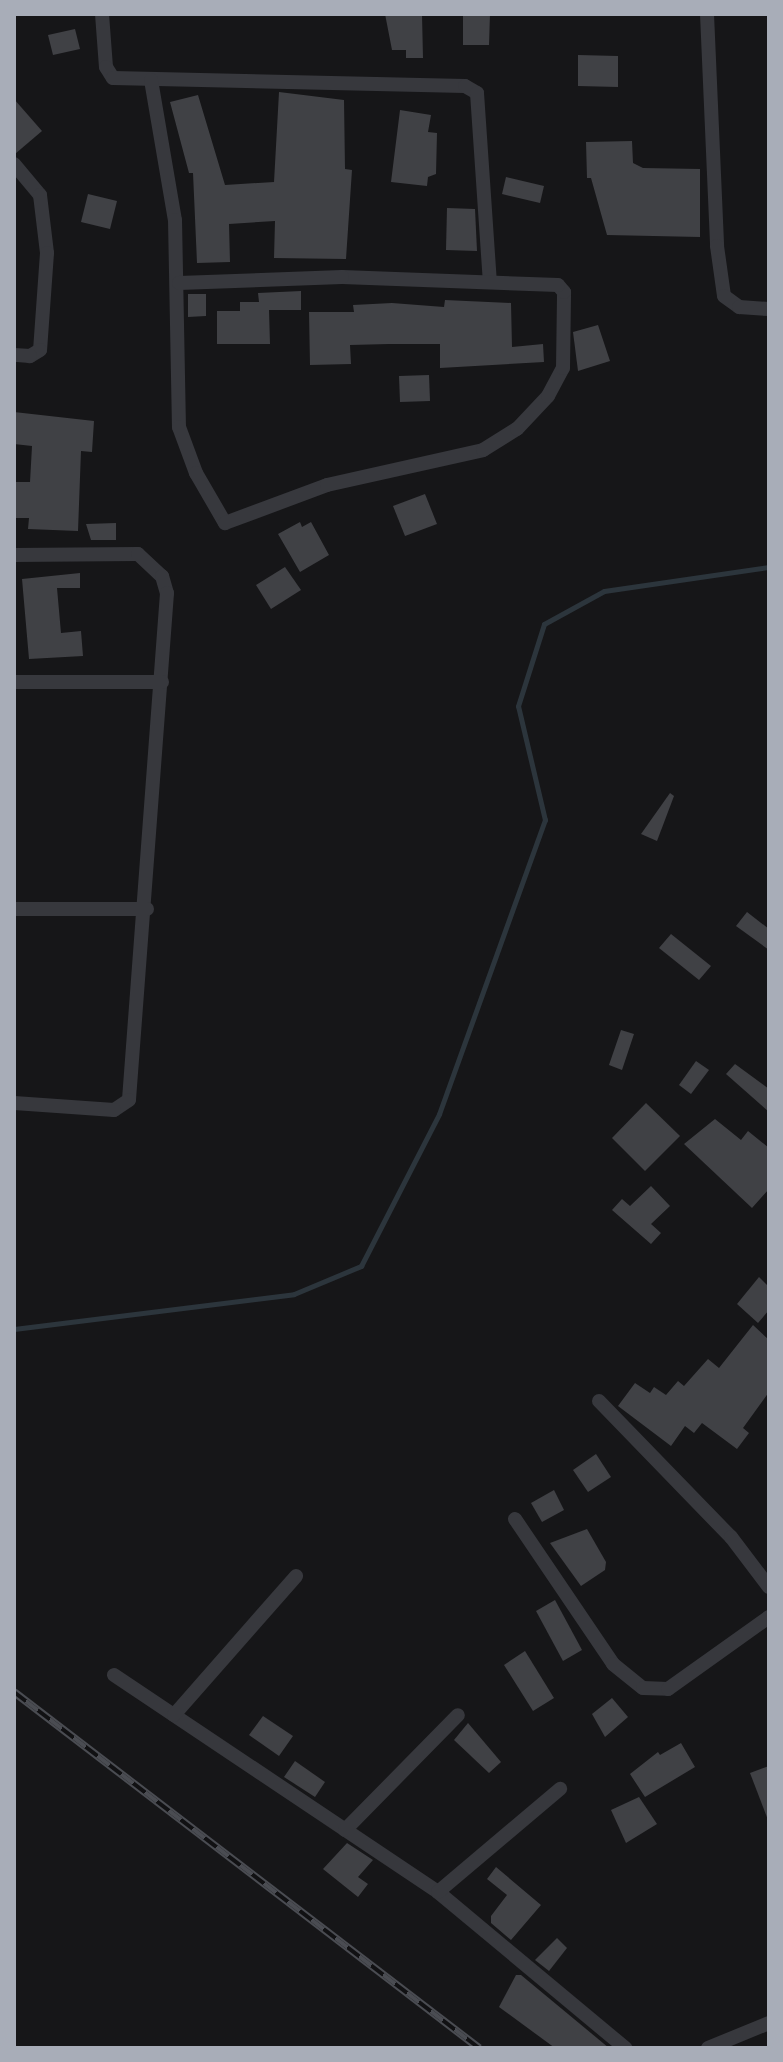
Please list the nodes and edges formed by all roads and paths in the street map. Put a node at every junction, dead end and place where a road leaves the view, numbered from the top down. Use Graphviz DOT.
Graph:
graph roads {
  1 [pos="102,14"];
  2 [pos="707,14"];
  3 [pos="151,80"];
  4 [pos="14,164"];
  5 [pos="490,282"];
  6 [pos="179,283"];
  7 [pos="769,309"];
  8 [pos="14,355"];
  9 [pos="14,555"];
  10 [pos="14,682"];
  11 [pos="162,682"];
  12 [pos="14,909"];
  13 [pos="147,909"];
  14 [pos="14,1103"];
  15 [pos="599,1401"];
  16 [pos="515,1519"];
  17 [pos="296,1576"];
  18 [pos="769,1587"];
  19 [pos="769,1617"];
  20 [pos="114,1675"];
  21 [pos="174,1715"];
  22 [pos="458,1715"];
  23 [pos="560,1789"];
  24 [pos="345,1830"];
  25 [pos="438,1892"];
  26 [pos="769,2023"];
  27 [pos="625,2048"];
  28 [pos="708,2048"];
  1 -- 3 [label="street"];
  2 -- 7 [label="street"];
  3 -- 5 [label="street"];
  3 -- 6 [label="street"];
  4 -- 8 [label="street"];
  5 -- 6 [label="street"];
  5 -- 6 [label="street"];
  9 -- 11 [label="street"];
  10 -- 11 [label="street"];
  11 -- 13 [label="street"];
  12 -- 13 [label="street"];
  13 -- 14 [label="street"];
  15 -- 18 [label="street"];
  16 -- 19 [label="street"];
  17 -- 21 [label="street"];
  20 -- 21 [label="street"];
  21 -- 24 [label="street"];
  22 -- 24 [label="street"];
  23 -- 25 [label="street"];
  24 -- 25 [label="street"];
  25 -- 27 [label="street"];
  26 -- 28 [label="street"];
}
